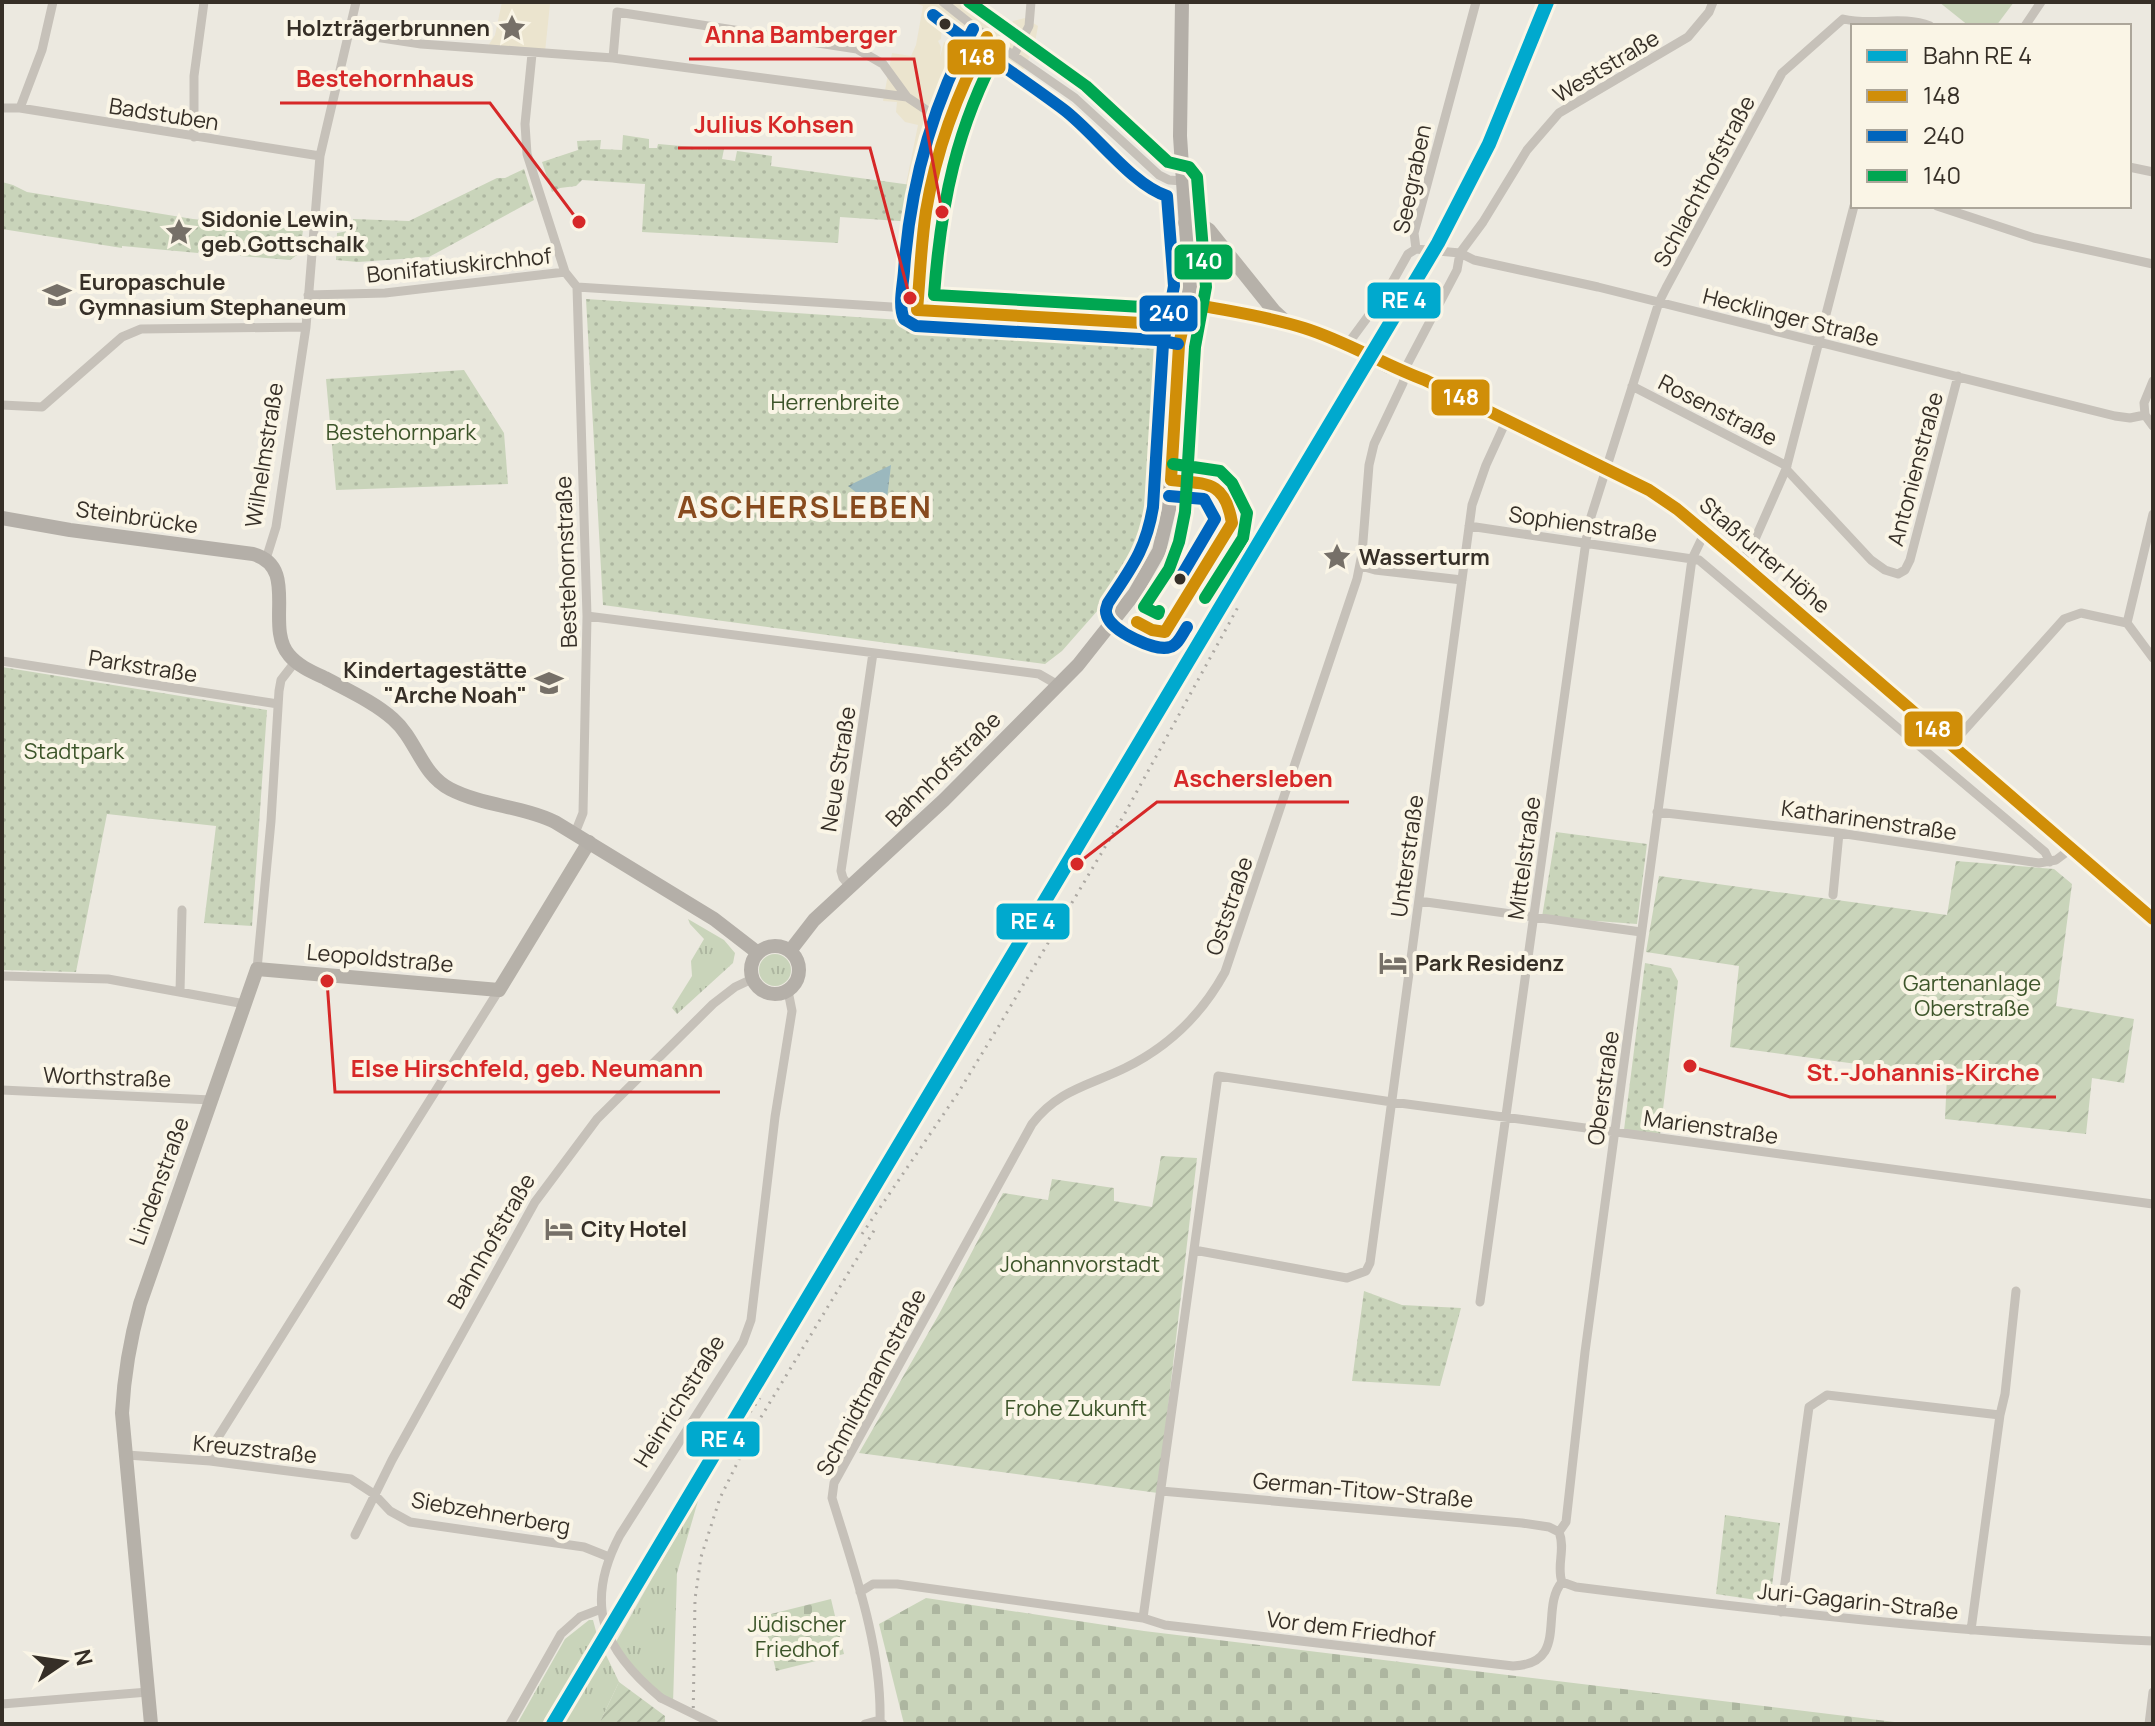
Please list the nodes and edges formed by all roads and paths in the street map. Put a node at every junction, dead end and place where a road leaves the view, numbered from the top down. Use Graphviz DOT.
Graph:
graph roads {
  1 [pos="53,2"];
  2 [pos="204,2"];
  3 [pos="356,2"];
  4 [pos="943,2"];
  5 [pos="1031,2"];
  6 [pos="1182,2"];
  7 [pos="1476,2"];
  8 [pos="1713,2"];
  9 [pos="2041,2"];
  10 [pos="1925,24"];
  11 [pos="2026,24"];
  12 [pos="349,33"];
  13 [pos="987,37"];
  14 [pos="532,54"];
  15 [pos="1014,55"];
  16 [pos="613,58"];
  17 [pos="907,97"];
  18 [pos="2,108"];
  19 [pos="20,108"];
  20 [pos="950,126"];
  21 [pos="194,137"];
  22 [pos="320,156"];
  23 [pos="2131,167"];
  24 [pos="2153,172"];
  25 [pos="1182,181"];
  26 [pos="1853,208"];
  27 [pos="1943,208"];
  28 [pos="1185,223"];
  29 [pos="1416,249"];
  30 [pos="1460,253"];
  31 [pos="2153,264"];
  32 [pos="565,272"];
  33 [pos="577,287"];
  34 [pos="1257,289"];
  35 [pos="308,295"];
  36 [pos="1659,302"];
  37 [pos="1188,303"];
  38 [pos="917,310"];
  39 [pos="1243,314"];
  40 [pos="1286,322"];
  41 [pos="306,327"];
  42 [pos="1181,328"];
  43 [pos="1818,342"];
  44 [pos="1347,345"];
  45 [pos="1406,373"];
  46 [pos="1958,376"];
  47 [pos="2153,381"];
  48 [pos="1632,386"];
  49 [pos="2,405"];
  50 [pos="2145,415"];
  51 [pos="1507,419"];
  52 [pos="2153,426"];
  53 [pos="1787,467"];
  54 [pos="1607,469"];
  55 [pos="2153,514"];
  56 [pos="2,518"];
  57 [pos="1469,526"];
  58 [pos="1705,532"];
  59 [pos="1586,541"];
  60 [pos="266,559"];
  61 [pos="1692,559"];
  62 [pos="1740,562"];
  63 [pos="1361,566"];
  64 [pos="1905,570"];
  65 [pos="1462,580"];
  66 [pos="587,616"];
  67 [pos="2127,623"];
  68 [pos="873,653"];
  69 [pos="2153,658"];
  70 [pos="2,661"];
  71 [pos="295,662"];
  72 [pos="1058,685"];
  73 [pos="278,704"];
  74 [pos="1951,745"];
  75 [pos="1657,812"];
  76 [pos="575,833"];
  77 [pos="1839,833"];
  78 [pos="589,842"];
  79 [pos="2072,848"];
  80 [pos="2050,862"];
  81 [pos="851,888"];
  82 [pos="1833,895"];
  83 [pos="1419,901"];
  84 [pos="182,910"];
  85 [pos="1535,918"];
  86 [pos="2153,919"];
  87 [pos="1641,932"];
  88 [pos="790,951"];
  89 [pos="758,953"];
  90 [pos="257,969"];
  91 [pos="2,976"];
  92 [pos="752,979"];
  93 [pos="499,990"];
  94 [pos="788,991"];
  95 [pos="180,992"];
  96 [pos="245,1004"];
  97 [pos="2,1090"];
  98 [pos="211,1100"];
  99 [pos="1392,1102"];
  100 [pos="1505,1116"];
  101 [pos="1615,1132"];
  102 [pos="1009,1166"];
  103 [pos="2153,1204"];
  104 [pos="1194,1250"];
  105 [pos="2016,1291"];
  106 [pos="1480,1302"];
  107 [pos="2000,1415"];
  108 [pos="127,1455"];
  109 [pos="210,1461"];
  110 [pos="1161,1491"];
  111 [pos="374,1494"];
  112 [pos="1559,1532"];
  113 [pos="355,1535"];
  114 [pos="609,1557"];
  115 [pos="1562,1582"];
  116 [pos="860,1592"];
  117 [pos="1781,1612"];
  118 [pos="602,1613"];
  119 [pos="1143,1618"];
  120 [pos="1971,1630"];
  121 [pos="2153,1641"];
  122 [pos="1547,1646"];
  123 [pos="148,1692"];
  124 [pos="2153,1692"];
  125 [pos="2,1704"];
  126 [pos="882,1723"];
  127 [pos="151,1724"];
  128 [pos="510,1724"];
  129 [pos="714,1724"];
  130 [pos="865,1724"];
  131 [pos="2149,1724"];
  1 -- 19 [label="street"];
  2 -- 21 [label="street"];
  3 -- 12 [label="street, Wilhelmstraße"];
  4 -- 13 [label="street"];
  5 -- 15 [label="street"];
  6 -- 25 [label="main road"];
  7 -- 29 [label="street, Seegraben"];
  8 -- 30 [label="street, Weststraße"];
  9 -- 11 [label="street"];
  10 -- 36 [label="street, Schlachthofstraße"];
  12 -- 14 [label="street"];
  12 -- 22 [label="street, Wilhelmstraße"];
  13 -- 15 [label="street"];
  13 -- 20 [label="street"];
  14 -- 16 [label="street"];
  14 -- 32 [label="street"];
  15 -- 25 [label="street"];
  16 -- 17 [label="street"];
  16 -- 17 [label="street"];
  17 -- 20 [label="street"];
  18 -- 19 [label="street, Badstuben"];
  19 -- 21 [label="street, Badstuben"];
  20 -- 38 [label="street"];
  21 -- 22 [label="street, Badstuben"];
  22 -- 35 [label="street, Wilhelmstraße"];
  23 -- 24 [label="street"];
  25 -- 28 [label="main road"];
  26 -- 43 [label="street"];
  27 -- 31 [label="street"];
  28 -- 34 [label="main road"];
  28 -- 37 [label="main road"];
  29 -- 30 [label="street, Hecklinger Straße"];
  29 -- 44 [label="street, Seegraben"];
  30 -- 36 [label="street, Hecklinger Straße"];
  30 -- 45 [label="street, Weststraße"];
  32 -- 33 [label="street"];
  32 -- 35 [label="street, Bonifatiuskirchhof"];
  33 -- 38 [label="street"];
  33 -- 66 [label="street, Bestehornstraße"];
  34 -- 39 [label="main road"];
  34 -- 40 [label="main road"];
  35 -- 41 [label="street, Wilhelmstraße"];
  36 -- 43 [label="street, Hecklinger Straße"];
  36 -- 48 [label="street, Schlachthofstraße"];
  37 -- 39 [label="main road, Staßfurter Höhe"];
  37 -- 42 [label="main road"];
  38 -- 42 [label="street"];
  39 -- 40 [label="main road, Staßfurter Höhe"];
  40 -- 44 [label="main road, Staßfurter Höhe"];
  41 -- 49 [label="street"];
  41 -- 60 [label="street, Wilhelmstraße"];
  42 -- 72 [label="main road"];
  43 -- 46 [label="street, Hecklinger Straße"];
  43 -- 53 [label="street"];
  44 -- 45 [label="main road, Staßfurter Höhe"];
  45 -- 51 [label="main road, Staßfurter Höhe"];
  45 -- 63 [label="street, Oststraße"];
  46 -- 50 [label="street, Hecklinger Straße"];
  46 -- 64 [label="street, Antonienstraße"];
  47 -- 50 [label="street"];
  48 -- 53 [label="street, Rosenstraße"];
  48 -- 54 [label="street, Schlachthofstraße"];
  50 -- 52 [label="street"];
  51 -- 54 [label="main road, Staßfurter Höhe"];
  51 -- 57 [label="street, Unterstraße"];
  53 -- 62 [label="street"];
  53 -- 64 [label="street, Rosenstraße"];
  54 -- 58 [label="main road, Staßfurter Höhe"];
  54 -- 59 [label="street, Mittelstraße"];
  55 -- 67 [label="street"];
  56 -- 60 [label="main road, Steinbrücke"];
  57 -- 59 [label="street, Sophienstraße"];
  57 -- 65 [label="street, Unterstraße"];
  58 -- 61 [label="street, Oberstraße"];
  58 -- 62 [label="main road, Staßfurter Höhe"];
  59 -- 61 [label="street, Sophienstraße"];
  59 -- 85 [label="street, Mittelstraße"];
  60 -- 71 [label="main road, Wilhelmstraße"];
  61 -- 75 [label="street, Oberstraße"];
  61 -- 80 [label="street, Staßfurter Höhe"];
  62 -- 74 [label="main road, Staßfurter Höhe"];
  63 -- 65 [label="street"];
  63 -- 102 [label="street, Oststraße"];
  65 -- 83 [label="street, Unterstraße"];
  66 -- 68 [label="street"];
  66 -- 76 [label="street, Bestehornstraße"];
  67 -- 69 [label="street"];
  67 -- 74 [label="street"];
  68 -- 72 [label="street"];
  68 -- 81 [label="street, Neue Straße"];
  70 -- 73 [label="street, Parkstraße"];
  71 -- 73 [label="street, Lindenstraße"];
  71 -- 76 [label="main road"];
  72 -- 81 [label="main road, Bahnhofstraße"];
  73 -- 90 [label="street, Lindenstraße"];
  74 -- 79 [label="main road, Staßfurter Höhe"];
  75 -- 77 [label="street, Katharinenstraße"];
  75 -- 87 [label="street, Oberstraße"];
  76 -- 78 [label="main road"];
  77 -- 80 [label="street, Katharinenstraße"];
  77 -- 82 [label="street"];
  78 -- 89 [label="main road"];
  78 -- 93 [label="main road"];
  79 -- 80 [label="street"];
  79 -- 86 [label="main road, Staßfurter Höhe"];
  81 -- 88 [label="main road, Bahnhofstraße"];
  83 -- 85 [label="street"];
  83 -- 99 [label="street, Unterstraße"];
  84 -- 95 [label="street"];
  85 -- 87 [label="street"];
  85 -- 100 [label="street, Mittelstraße"];
  87 -- 101 [label="street, Oberstraße"];
  88 -- 89 [label="main road"];
  88 -- 94 [label="main road"];
  89 -- 92 [label="main road"];
  90 -- 93 [label="main road, Leopoldstraße"];
  90 -- 96 [label="main road, Lindenstraße"];
  91 -- 95 [label="street"];
  92 -- 94 [label="main road"];
  92 -- 111 [label="street, Bahnhofstraße"];
  93 -- 109 [label="street"];
  94 -- 114 [label="street, Heinrichstraße"];
  95 -- 96 [label="street"];
  96 -- 98 [label="main road, Lindenstraße"];
  97 -- 98 [label="street, Worthstraße"];
  98 -- 108 [label="main road, Lindenstraße"];
  99 -- 100 [label="street, Marienstraße"];
  99 -- 104 [label="street, Unterstraße"];
  99 -- 104 [label="street, Marienstraße"];
  100 -- 101 [label="street, Marienstraße"];
  100 -- 106 [label="street, Mittelstraße"];
  101 -- 103 [label="street, Marienstraße"];
  101 -- 112 [label="street, Oberstraße"];
  102 -- 116 [label="street, Schmidtmannstraße"];
  104 -- 110 [label="street"];
  105 -- 107 [label="street"];
  107 -- 117 [label="street"];
  107 -- 120 [label="street"];
  108 -- 109 [label="street, Kreuzstraße"];
  108 -- 123 [label="main road, Lindenstraße"];
  109 -- 111 [label="street, Kreuzstraße"];
  110 -- 112 [label="street, German-Titow-Straße"];
  110 -- 119 [label="street"];
  111 -- 113 [label="street, Bahnhofstraße"];
  111 -- 114 [label="street, Siebzehnerberg"];
  112 -- 115 [label="street, Oberstraße"];
  114 -- 118 [label="street, Heinrichstraße"];
  115 -- 117 [label="street, Juri-Gagarin-Straße"];
  115 -- 122 [label="street, Oberstraße"];
  116 -- 119 [label="street, Vor dem Friedhof"];
  116 -- 126 [label="street, Schmidtmannstraße"];
  117 -- 120 [label="street, Juri-Gagarin-Straße"];
  118 -- 128 [label="street"];
  118 -- 129 [label="street, Heinrichstraße, bridge"];
  119 -- 122 [label="street, Vor dem Friedhof"];
  120 -- 121 [label="street, Juri-Gagarin-Straße"];
  123 -- 125 [label="street"];
  123 -- 127 [label="main road, Lindenstraße"];
  124 -- 131 [label="street"];
  126 -- 130 [label="street"];
}
